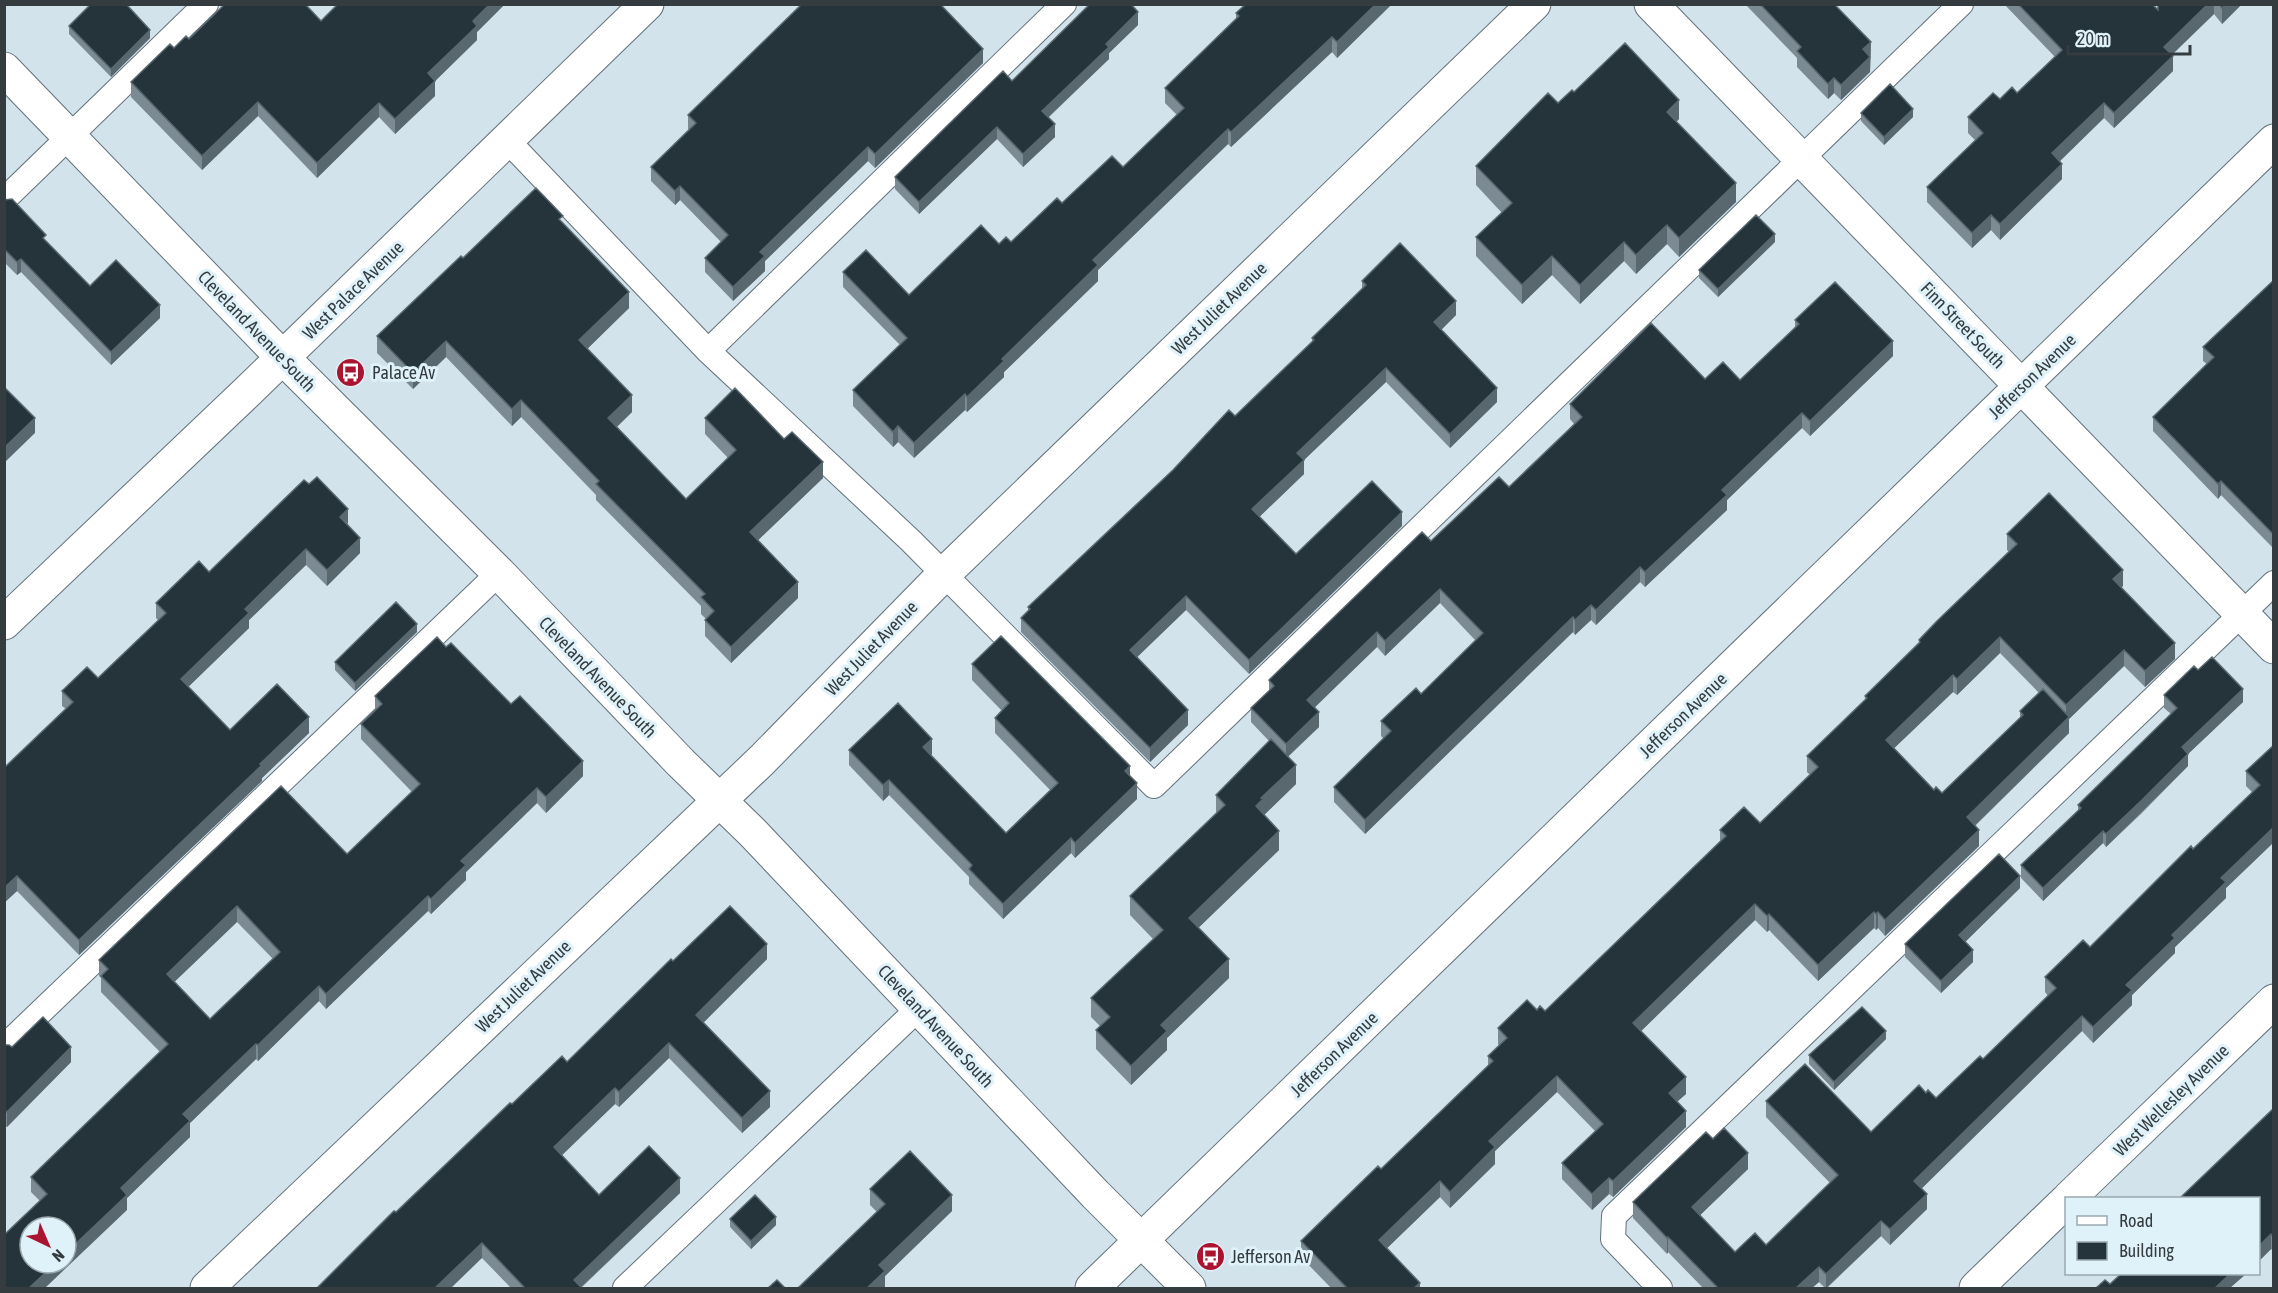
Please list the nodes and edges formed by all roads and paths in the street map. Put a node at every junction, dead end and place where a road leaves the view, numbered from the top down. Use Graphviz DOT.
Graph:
graph roads {
  1 [pos="206,4"];
  2 [pos="647,4"];
  3 [pos="1064,4"];
  4 [pos="1533,4"];
  5 [pos="1651,4"];
  6 [pos="1961,4"];
  7 [pos="4,69"];
  8 [pos="71,137"];
  9 [pos="507,141"];
  10 [pos="2274,141"];
  11 [pos="1802,160"];
  12 [pos="4,200"];
  13 [pos="708,351"];
  14 [pos="282,358"];
  15 [pos="2022,387"];
  16 [pos="499,573"];
  17 [pos="944,574"];
  18 [pos="2274,583"];
  19 [pos="2241,614"];
  20 [pos="4,623"];
  21 [pos="2274,647"];
  22 [pos="719,800"];
  23 [pos="2274,1000"];
  24 [pos="919,1008"];
  25 [pos="4,1047"];
  26 [pos="2071,1197"];
  27 [pos="2065,1203"];
  28 [pos="1141,1241"];
  29 [pos="207,1288"];
  30 [pos="625,1288"];
  31 [pos="1092,1288"];
  32 [pos="1188,1288"];
  33 [pos="1660,1288"];
  34 [pos="1976,1288"];
  1 -- 8 [label="lane"];
  2 -- 9 [label="street, West Palace Avenue"];
  3 -- 13 [label="lane"];
  4 -- 17 [label="street, West Juliet Avenue"];
  5 -- 11 [label="street, Finn Street South"];
  6 -- 11 [label="lane"];
  7 -- 8 [label="street, Cleveland Avenue South"];
  8 -- 12 [label="lane"];
  8 -- 14 [label="street, Cleveland Avenue South"];
  9 -- 13 [label="lane"];
  9 -- 14 [label="street, West Palace Avenue"];
  10 -- 15 [label="street, Jefferson Avenue"];
  11 -- 15 [label="street, Finn Street South"];
  11 -- 17 [label="lane"];
  13 -- 17 [label="lane"];
  14 -- 16 [label="street, Cleveland Avenue South"];
  14 -- 20 [label="street, West Palace Avenue"];
  15 -- 19 [label="street, Finn Street South"];
  15 -- 28 [label="street, Jefferson Avenue"];
  16 -- 22 [label="street, Cleveland Avenue South"];
  16 -- 25 [label="lane"];
  17 -- 22 [label="street, West Juliet Avenue"];
  18 -- 19 [label="lane"];
  19 -- 21 [label="street, Finn Street South"];
  19 -- 33 [label="lane"];
  22 -- 24 [label="street, Cleveland Avenue South"];
  22 -- 29 [label="street, West Juliet Avenue"];
  23 -- 26 [label="street, West Wellesley Avenue"];
  24 -- 28 [label="street, Cleveland Avenue South"];
  24 -- 30 [label="lane"];
  27 -- 34 [label="street, West Wellesley Avenue"];
  28 -- 31 [label="street, Jefferson Avenue"];
  28 -- 32 [label="street, Cleveland Avenue South"];
}
